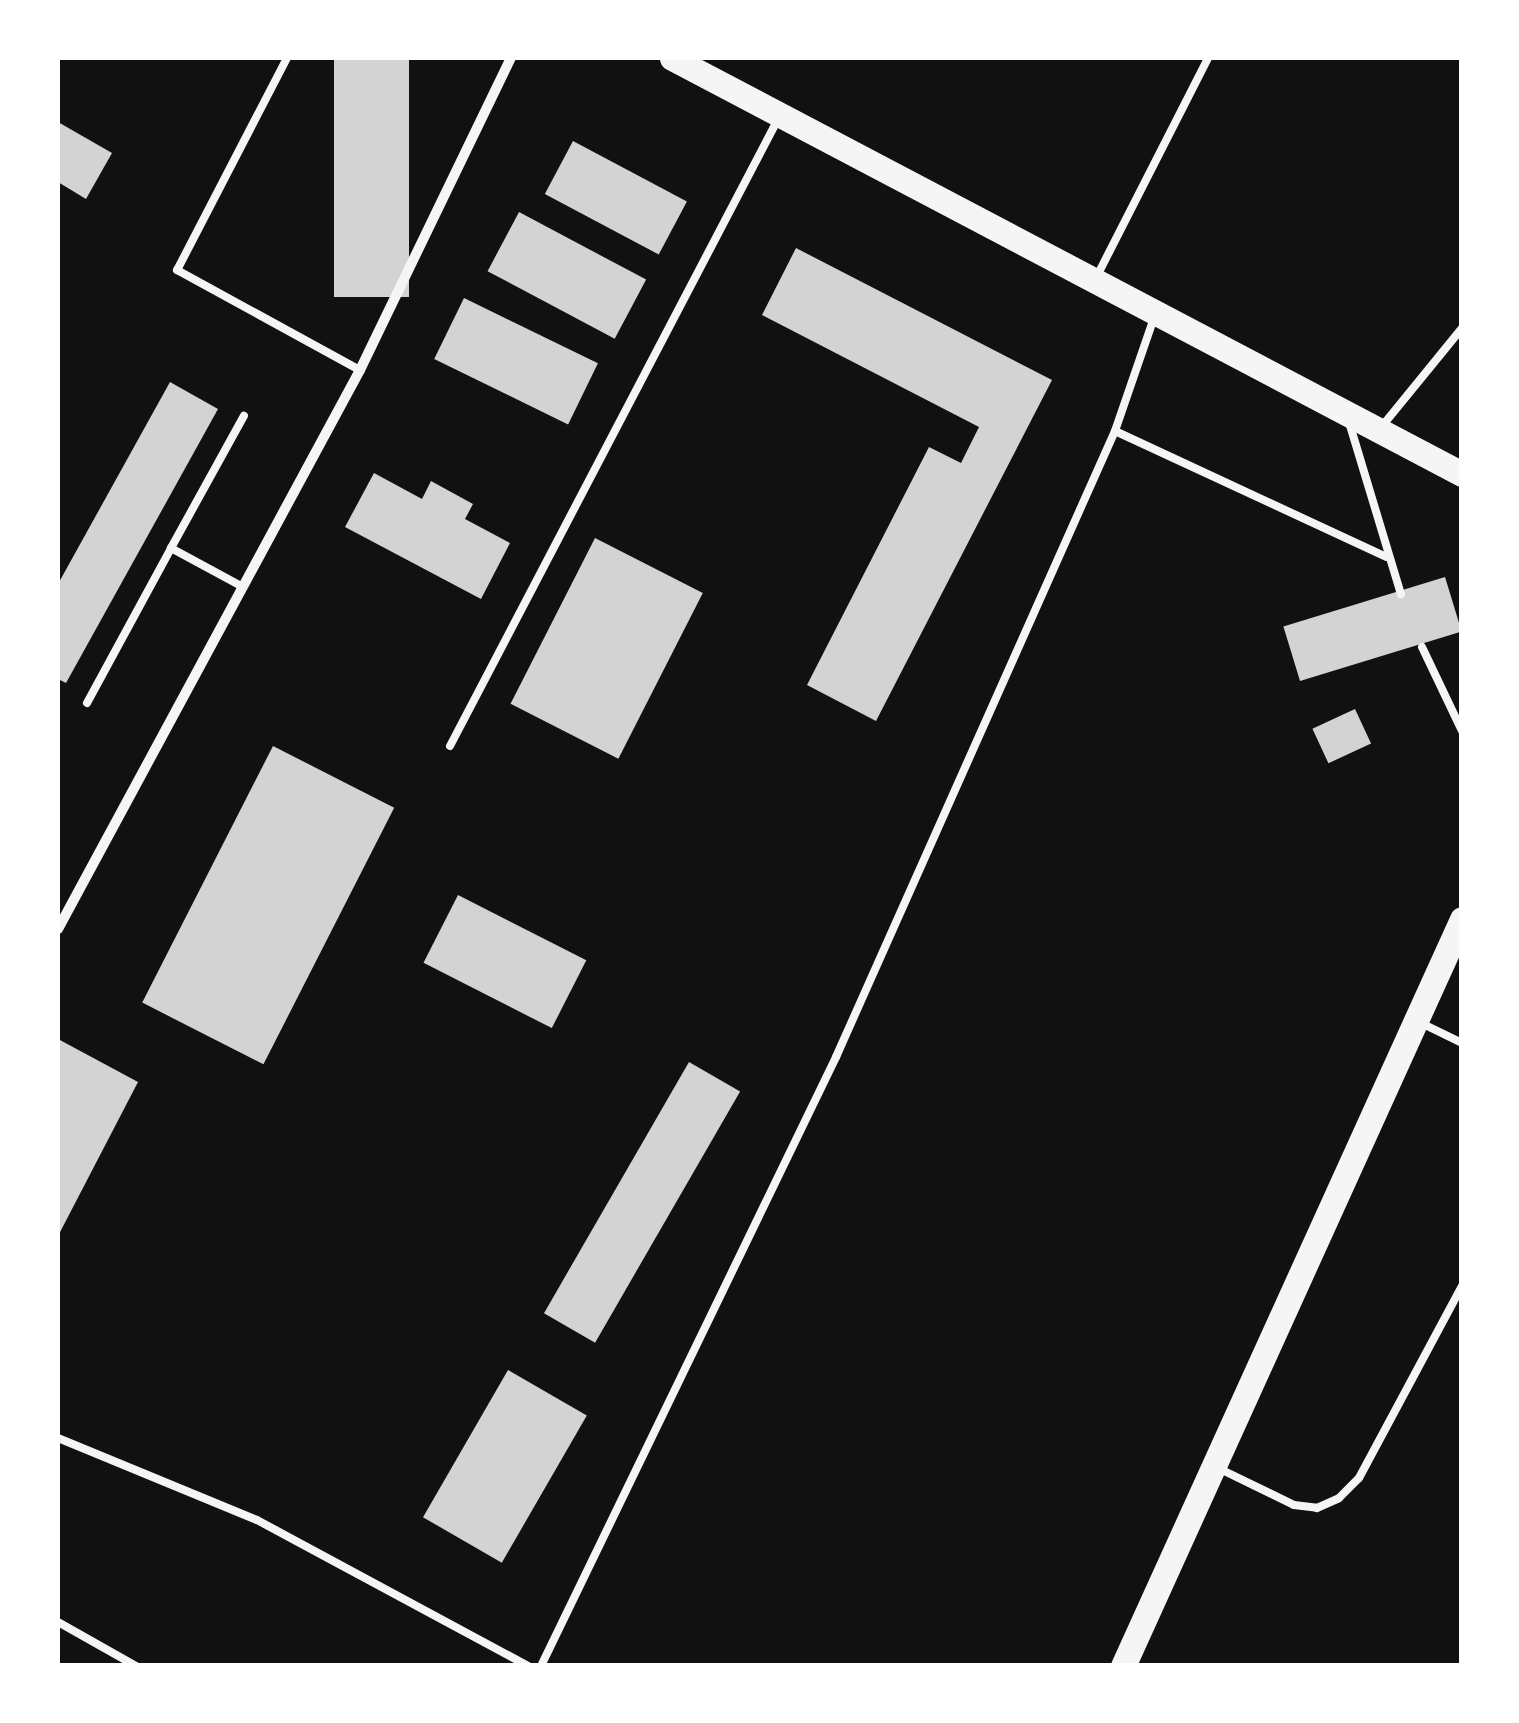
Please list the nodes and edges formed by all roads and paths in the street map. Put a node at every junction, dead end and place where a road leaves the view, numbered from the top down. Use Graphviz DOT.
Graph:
graph roads {
  1 [pos="288,58"];
  2 [pos="511,58"];
  3 [pos="672,58"];
  4 [pos="1208,58"];
  5 [pos="780,114"];
  6 [pos="1094,281"];
  7 [pos="1156,314"];
  8 [pos="1462,328"];
  9 [pos="360,370"];
  10 [pos="1346,413"];
  11 [pos="244,416"];
  12 [pos="1380,430"];
  13 [pos="1115,431"];
  14 [pos="1462,474"];
  15 [pos="171,548"];
  16 [pos="1386,557"];
  17 [pos="242,587"];
  18 [pos="1401,594"];
  19 [pos="1422,647"];
  20 [pos="87,703"];
  21 [pos="1462,730"];
  22 [pos="450,746"];
  23 [pos="1462,919"];
  24 [pos="58,929"];
  25 [pos="1417,1021"];
  26 [pos="1462,1044"];
  27 [pos="1462,1286"];
  28 [pos="58,1438"];
  29 [pos="1214,1466"];
  30 [pos="58,1622"];
  31 [pos="136,1666"];
  32 [pos="528,1666"];
  33 [pos="541,1666"];
  34 [pos="1123,1666"];
  1 -- 9 [label="lane"];
  2 -- 9 [label="street"];
  3 -- 5 [label="main road"];
  4 -- 6 [label="lane"];
  5 -- 6 [label="main road"];
  5 -- 22 [label="lane"];
  6 -- 7 [label="main road"];
  7 -- 10 [label="main road"];
  7 -- 13 [label="lane"];
  8 -- 12 [label="lane"];
  9 -- 17 [label="street"];
  10 -- 12 [label="main road"];
  10 -- 16 [label="lane"];
  11 -- 15 [label="lane"];
  12 -- 14 [label="main road"];
  13 -- 16 [label="lane"];
  13 -- 33 [label="lane"];
  15 -- 17 [label="lane"];
  15 -- 20 [label="lane"];
  16 -- 18 [label="lane"];
  17 -- 24 [label="street"];
  19 -- 21 [label="lane"];
  23 -- 25 [label="main road"];
  25 -- 26 [label="lane"];
  25 -- 29 [label="main road"];
  27 -- 29 [label="lane"];
  28 -- 32 [label="lane"];
  29 -- 34 [label="main road"];
  30 -- 31 [label="lane"];
}
